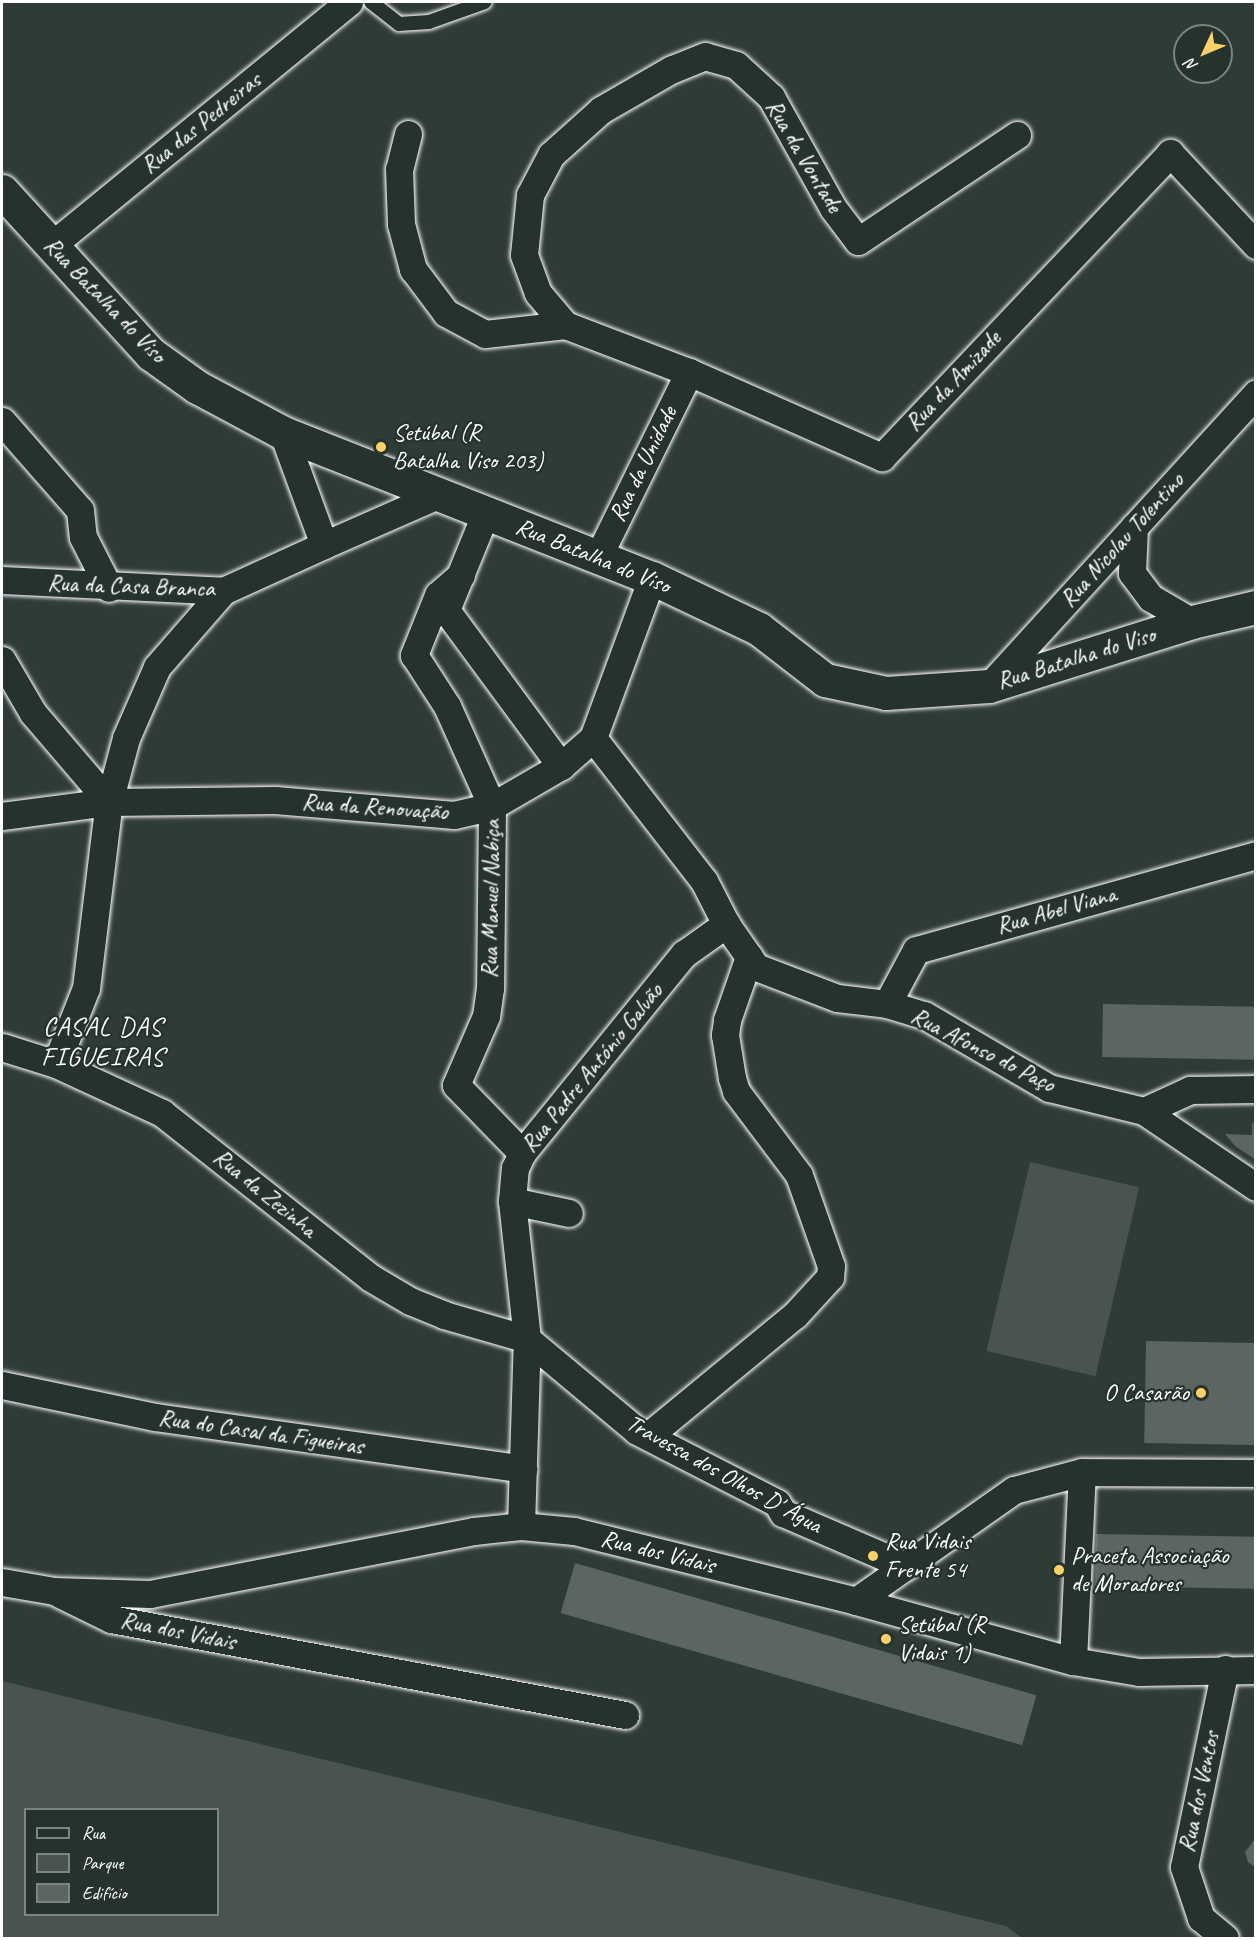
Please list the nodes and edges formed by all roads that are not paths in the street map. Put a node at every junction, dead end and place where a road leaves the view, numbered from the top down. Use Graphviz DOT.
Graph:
graph roads {
  1 [pos="349,2"];
  2 [pos="371,2"];
  3 [pos="485,2"];
  4 [pos="408,134"];
  5 [pos="1017,135"];
  6 [pos="2,191"];
  7 [pos="52,245"];
  8 [pos="1256,245"];
  9 [pos="565,325"];
  10 [pos="689,372"];
  11 [pos="1256,394"];
  12 [pos="2,421"];
  13 [pos="283,433"];
  14 [pos="440,494"];
  15 [pos="486,512"];
  16 [pos="1134,527"];
  17 [pos="324,545"];
  18 [pos="598,557"];
  19 [pos="461,575"];
  20 [pos="652,578"];
  21 [pos="2,580"];
  22 [pos="109,588"];
  23 [pos="224,591"];
  24 [pos="1256,607"];
  25 [pos="1192,622"];
  26 [pos="2,660"];
  27 [pos="989,686"];
  28 [pos="593,738"];
  29 [pos="561,766"];
  30 [pos="109,802"];
  31 [pos="492,806"];
  32 [pos="2,816"];
  33 [pos="1256,855"];
  34 [pos="726,924"];
  35 [pos="749,957"];
  36 [pos="887,1004"];
  37 [pos="2,1047"];
  38 [pos="56,1064"];
  39 [pos="1256,1089"];
  40 [pos="1144,1111"];
  41 [pos="522,1153"];
  42 [pos="1256,1187"];
  43 [pos="512,1201"];
  44 [pos="569,1213"];
  45 [pos="527,1340"];
  46 [pos="2,1385"];
  47 [pos="648,1437"];
  48 [pos="523,1469"];
  49 [pos="1082,1472"];
  50 [pos="1256,1473"];
  51 [pos="521,1526"];
  52 [pos="906,1566"];
  53 [pos="2,1582"];
  54 [pos="54,1590"];
  55 [pos="856,1601"];
  56 [pos="1072,1660"];
  57 [pos="1225,1669"];
  58 [pos="1256,1670"];
  59 [pos="626,1715"];
  60 [pos="1226,1938"];
  1 -- 7 [label="street, Rua das Pedreiras"];
  2 -- 3 [label="lane"];
  4 -- 9 [label="street"];
  5 -- 9 [label="street, Rua da Vontade"];
  6 -- 7 [label="street, Rua Batalha do Viso"];
  7 -- 13 [label="street, Rua Batalha do Viso"];
  8 -- 10 [label="street, Rua da Amizade"];
  9 -- 10 [label="street, Rua da Vontade"];
  10 -- 18 [label="street, Rua da Unidade"];
  11 -- 16 [label="street, Rua Nicolau Tolentino"];
  12 -- 22 [label="street"];
  13 -- 14 [label="street, Rua Batalha do Viso"];
  13 -- 17 [label="street"];
  14 -- 15 [label="street, Rua Batalha do Viso"];
  14 -- 17 [label="street, Rua da Casa Branca"];
  15 -- 18 [label="street, Rua Batalha do Viso"];
  15 -- 19 [label="street"];
  16 -- 25 [label="street"];
  16 -- 27 [label="street, Rua Nicolau Tolentino"];
  17 -- 23 [label="street, Rua da Casa Branca"];
  18 -- 20 [label="street, Rua Batalha do Viso"];
  19 -- 29 [label="street"];
  19 -- 31 [label="street, Rua Manuel Nabiça"];
  20 -- 27 [label="street, Rua Batalha do Viso"];
  20 -- 28 [label="street, Rua da Renovação"];
  21 -- 22 [label="street, Rua da Casa Branca"];
  22 -- 23 [label="street, Rua da Casa Branca"];
  23 -- 30 [label="street"];
  24 -- 25 [label="street, Rua Batalha do Viso"];
  25 -- 27 [label="street, Rua Batalha do Viso"];
  26 -- 30 [label="street"];
  28 -- 29 [label="street, Rua da Renovação"];
  28 -- 34 [label="street, Rua Afonso do Paço"];
  29 -- 31 [label="street, Rua da Renovação"];
  30 -- 31 [label="street, Rua da Renovação"];
  30 -- 32 [label="street, Rua da Renovação"];
  30 -- 38 [label="street"];
  31 -- 41 [label="street, Rua Manuel Nabiça"];
  33 -- 36 [label="street, Rua Abel Viana"];
  34 -- 35 [label="street, Rua Afonso do Paço"];
  34 -- 41 [label="street, Rua Padre António Galvão"];
  35 -- 36 [label="street, Rua Afonso do Paço"];
  35 -- 47 [label="street"];
  36 -- 40 [label="street, Rua Afonso do Paço"];
  37 -- 38 [label="street, Rua da Zezinha"];
  38 -- 45 [label="street, Rua da Zezinha"];
  39 -- 40 [label="street"];
  40 -- 42 [label="street, Rua Afonso do Paço"];
  41 -- 43 [label="street, Rua Padre António Galvão"];
  43 -- 44 [label="street"];
  43 -- 45 [label="street, Rua Padre António Galvão"];
  45 -- 47 [label="street, Travessa dos Olhos D' Água"];
  45 -- 48 [label="street, Rua Padre António Galvão"];
  46 -- 48 [label="street, Rua do Casal da Figueiras"];
  47 -- 52 [label="street, Travessa dos Olhos D' Água"];
  48 -- 51 [label="street, Rua Padre António Galvão"];
  49 -- 50 [label="street"];
  49 -- 52 [label="street"];
  49 -- 56 [label="street"];
  51 -- 54 [label="street, Rua dos Vidais"];
  51 -- 55 [label="street, Rua dos Vidais"];
  52 -- 55 [label="street"];
  53 -- 54 [label="street, Rua dos Vidais"];
  54 -- 59 [label="street, Rua dos Vidais"];
  55 -- 56 [label="street, Rua dos Vidais"];
  56 -- 57 [label="street, Rua dos Vidais"];
  57 -- 58 [label="street, Rua dos Vidais"];
  57 -- 60 [label="street, Rua dos Ventos"];
}
